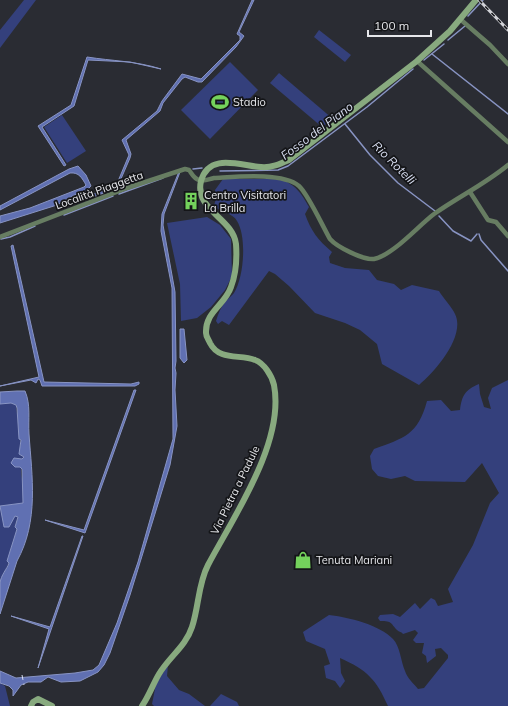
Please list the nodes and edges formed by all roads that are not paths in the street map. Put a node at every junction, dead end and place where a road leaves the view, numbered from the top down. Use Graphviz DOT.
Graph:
graph roads {
  1 [pos="476,0"];
  2 [pos="460,19"];
  3 [pos="417,61"];
  4 [pos="508,64"];
  5 [pos="508,142"];
  6 [pos="508,166"];
  7 [pos="201,181"];
  8 [pos="470,192"];
  9 [pos="508,225"];
  10 [pos="502,229"];
  11 [pos="508,236"];
  12 [pos="0,237"];
  13 [pos="31,706"];
  14 [pos="52,706"];
  15 [pos="142,706"];
  1 -- 2 [label="street"];
  2 -- 3 [label="street"];
  2 -- 4 [label="street"];
  3 -- 5 [label="street"];
  3 -- 7 [label="street"];
  6 -- 8 [label="street"];
  7 -- 8 [label="street"];
  7 -- 12 [label="street, Località Piaggetta"];
  7 -- 15 [label="street, Via Pietra a Padule"];
  8 -- 10 [label="street"];
  9 -- 10 [label="street"];
  10 -- 11 [label="street"];
  13 -- 14 [label="street"];
}
